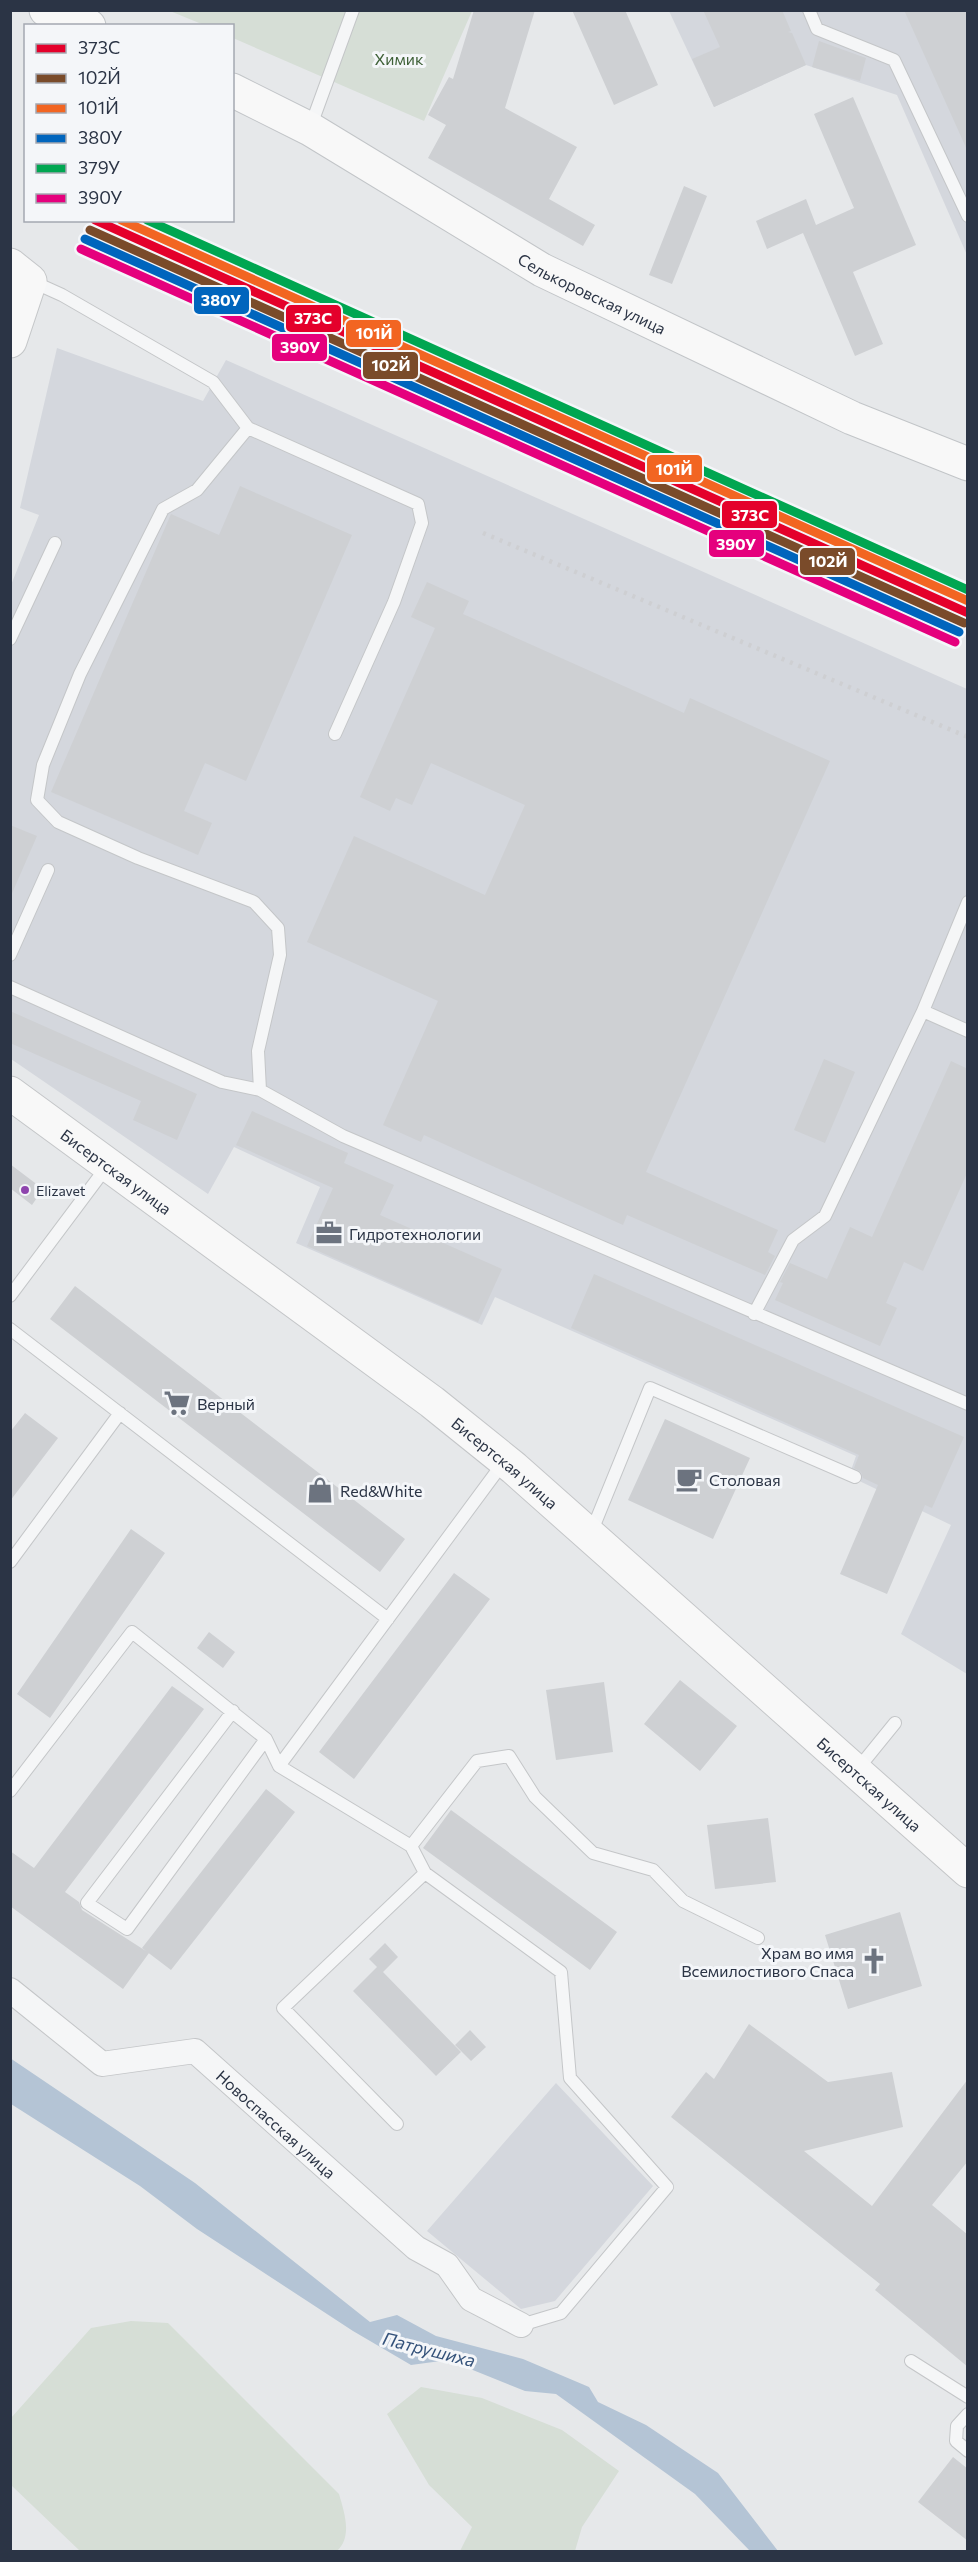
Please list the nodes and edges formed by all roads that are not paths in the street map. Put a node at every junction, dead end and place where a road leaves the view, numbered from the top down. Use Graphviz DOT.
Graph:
graph roads {
  1 [pos="46,10"];
  2 [pos="353,10"];
  3 [pos="810,10"];
  4 [pos="83,24"];
  5 [pos="234,91"];
  6 [pos="310,129"];
  7 [pos="968,216"];
  8 [pos="20,273"];
  9 [pos="10,341"];
  10 [pos="248,428"];
  11 [pos="968,464"];
  12 [pos="54,543"];
  13 [pos="10,639"];
  14 [pos="335,734"];
  15 [pos="48,870"];
  16 [pos="968,902"];
  17 [pos="10,955"];
  18 [pos="10,987"];
  19 [pos="922,1011"];
  20 [pos="968,1031"];
  21 [pos="260,1090"];
  22 [pos="10,1093"];
  23 [pos="108,1164"];
  24 [pos="10,1296"];
  25 [pos="754,1314"];
  26 [pos="10,1329"];
  27 [pos="968,1404"];
  28 [pos="120,1413"];
  29 [pos="505,1461"];
  30 [pos="855,1478"];
  31 [pos="590,1536"];
  32 [pos="10,1562"];
  33 [pos="388,1619"];
  34 [pos="233,1711"];
  35 [pos="895,1723"];
  36 [pos="266,1739"];
  37 [pos="279,1766"];
  38 [pos="855,1772"];
  39 [pos="10,1791"];
  40 [pos="411,1846"];
  41 [pos="968,1871"];
  42 [pos="425,1873"];
  43 [pos="758,1938"];
  44 [pos="10,1990"];
  45 [pos="397,2124"];
  46 [pos="520,2325"];
  47 [pos="911,2361"];
  48 [pos="968,2397"];
  49 [pos="968,2414"];
  50 [pos="968,2451"];
  1 -- 4 [label="main road"];
  2 -- 6 [label="lane"];
  3 -- 7 [label="lane"];
  5 -- 6 [label="main road, Селькоровская улица"];
  6 -- 11 [label="main road, Селькоровская улица"];
  8 -- 9 [label="main road"];
  8 -- 10 [label="lane"];
  10 -- 14 [label="lane"];
  10 -- 21 [label="lane"];
  12 -- 13 [label="lane"];
  15 -- 17 [label="lane"];
  16 -- 19 [label="lane"];
  18 -- 21 [label="lane"];
  19 -- 20 [label="lane"];
  19 -- 25 [label="lane"];
  21 -- 25 [label="lane"];
  22 -- 23 [label="main road, Бисертская улица"];
  23 -- 24 [label="lane"];
  23 -- 29 [label="main road, Бисертская улица"];
  25 -- 27 [label="lane"];
  26 -- 28 [label="lane"];
  28 -- 32 [label="lane"];
  28 -- 33 [label="lane"];
  29 -- 31 [label="main road, Бисертская улица"];
  29 -- 33 [label="lane"];
  30 -- 31 [label="lane"];
  31 -- 38 [label="main road, Бисертская улица"];
  33 -- 37 [label="lane"];
  34 -- 36 [label="lane"];
  34 -- 36 [label="lane"];
  34 -- 39 [label="lane"];
  35 -- 38 [label="lane"];
  36 -- 37 [label="lane"];
  37 -- 40 [label="lane"];
  38 -- 41 [label="main road, Бисертская улица"];
  40 -- 42 [label="lane"];
  40 -- 43 [label="lane"];
  42 -- 45 [label="lane"];
  42 -- 46 [label="lane"];
  44 -- 46 [label="street, Новоспасская улица"];
  47 -- 48 [label="lane"];
  49 -- 50 [label="lane"];
}
